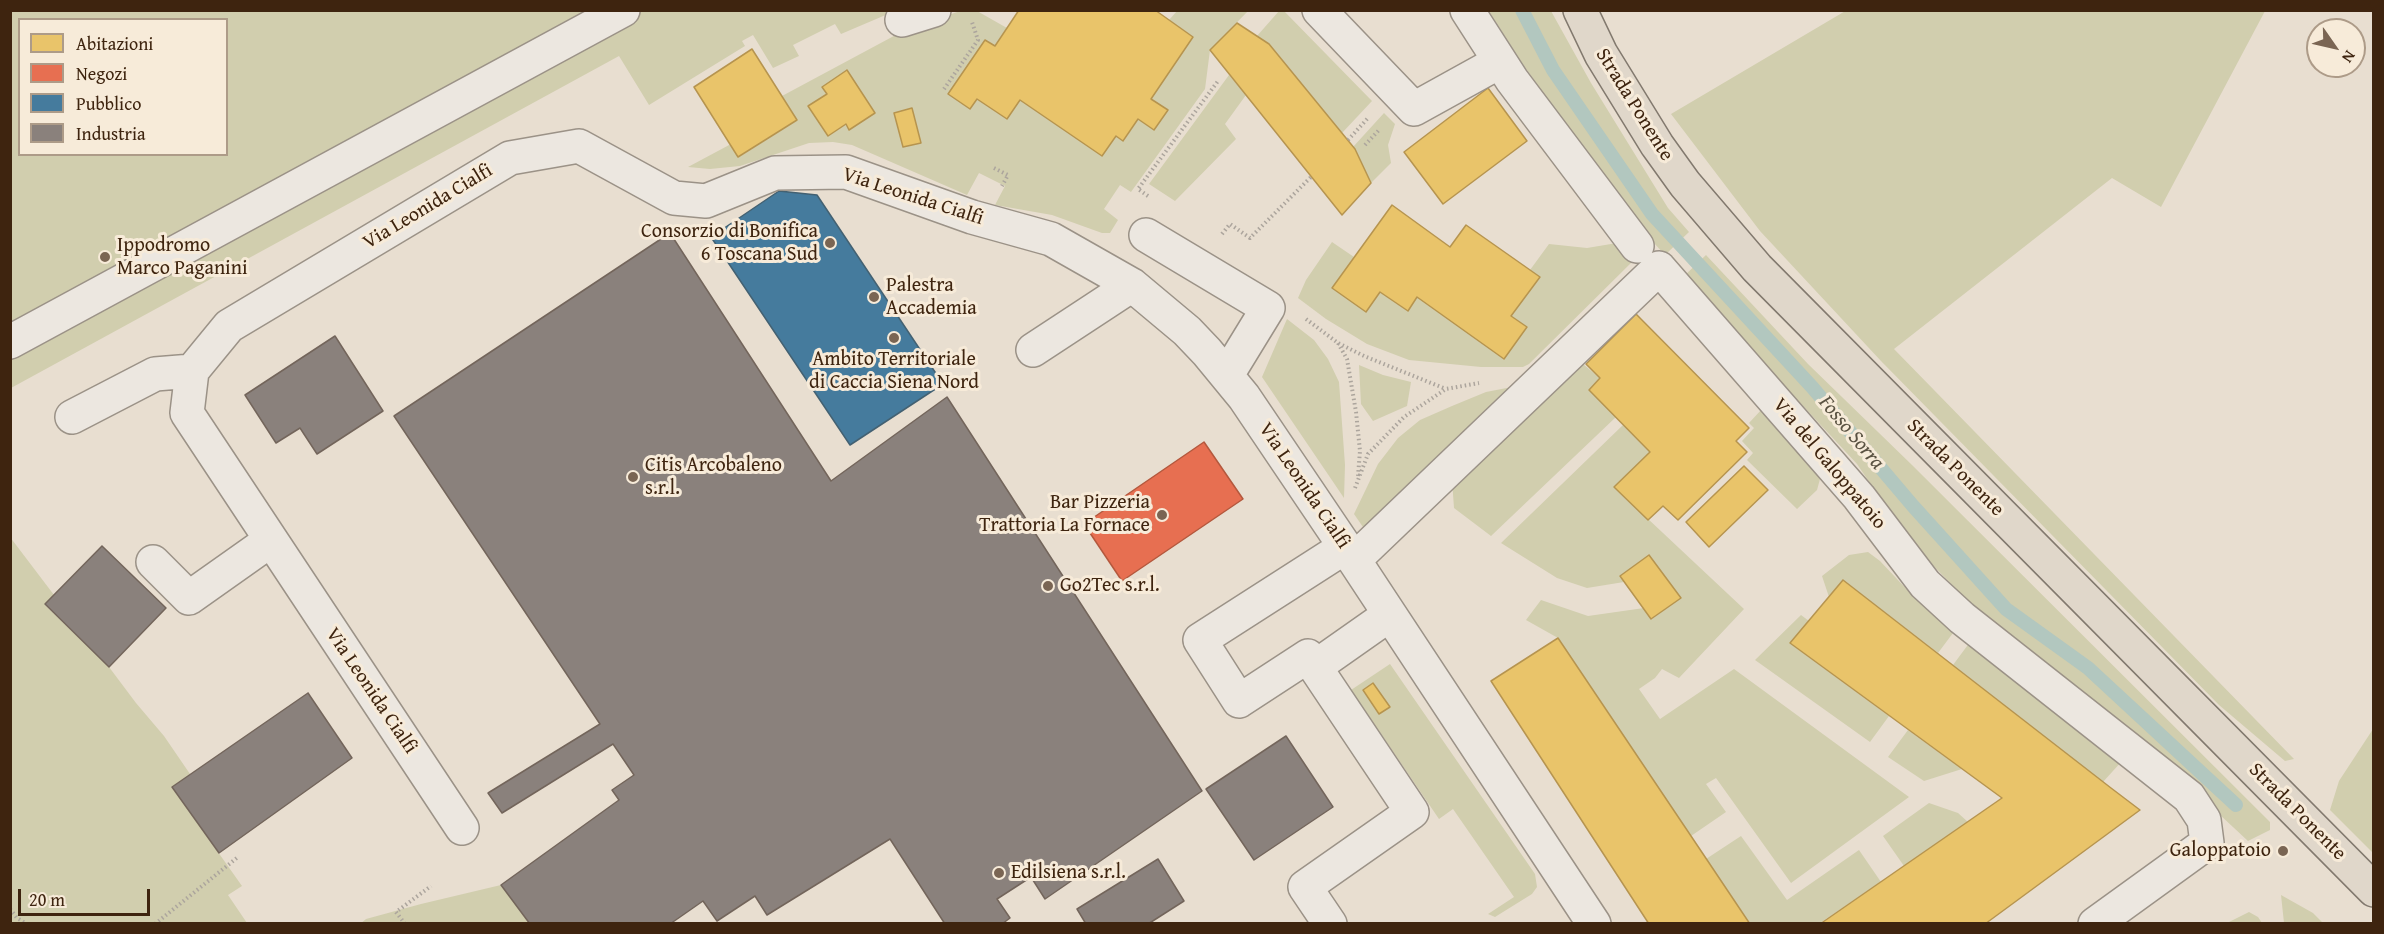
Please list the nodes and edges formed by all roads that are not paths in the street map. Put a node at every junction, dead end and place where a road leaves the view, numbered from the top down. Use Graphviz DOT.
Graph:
graph roads {
  1 [pos="623,10"];
  2 [pos="934,10"];
  3 [pos="1318,10"];
  4 [pos="1467,10"];
  5 [pos="1580,10"];
  6 [pos="902,20"];
  7 [pos="1499,62"];
  8 [pos="1146,235"];
  9 [pos="1637,246"];
  10 [pos="1132,285"];
  11 [pos="10,342"];
  12 [pos="1033,350"];
  13 [pos="192,371"];
  14 [pos="1227,375"];
  15 [pos="72,417"];
  16 [pos="271,540"];
  17 [pos="1350,553"];
  18 [pos="153,562"];
  19 [pos="1389,615"];
  20 [pos="1315,667"];
  21 [pos="462,828"];
  22 [pos="2373,890"];
  23 [pos="1330,924"];
  24 [pos="1594,924"];
  25 [pos="2096,924"];
  1 -- 11 [label="street"];
  2 -- 6 [label="street"];
  3 -- 7 [label="street"];
  4 -- 7 [label="street"];
  5 -- 22 [label="main road, Strada Ponente"];
  7 -- 9 [label="street"];
  8 -- 14 [label="street"];
  10 -- 12 [label="street"];
  10 -- 13 [label="street, Via Leonida Cialfi"];
  10 -- 14 [label="street, Via Leonida Cialfi"];
  13 -- 15 [label="street"];
  13 -- 16 [label="street, Via Leonida Cialfi"];
  14 -- 17 [label="street, Via Leonida Cialfi"];
  16 -- 18 [label="street"];
  16 -- 21 [label="street, Via Leonida Cialfi"];
  17 -- 19 [label="street, Via Leonida Cialfi"];
  17 -- 20 [label="street"];
  17 -- 25 [label="street, Via del Galoppatoio"];
  19 -- 20 [label="street"];
  19 -- 24 [label="street, Via Leonida Cialfi"];
  20 -- 23 [label="street"];
}
